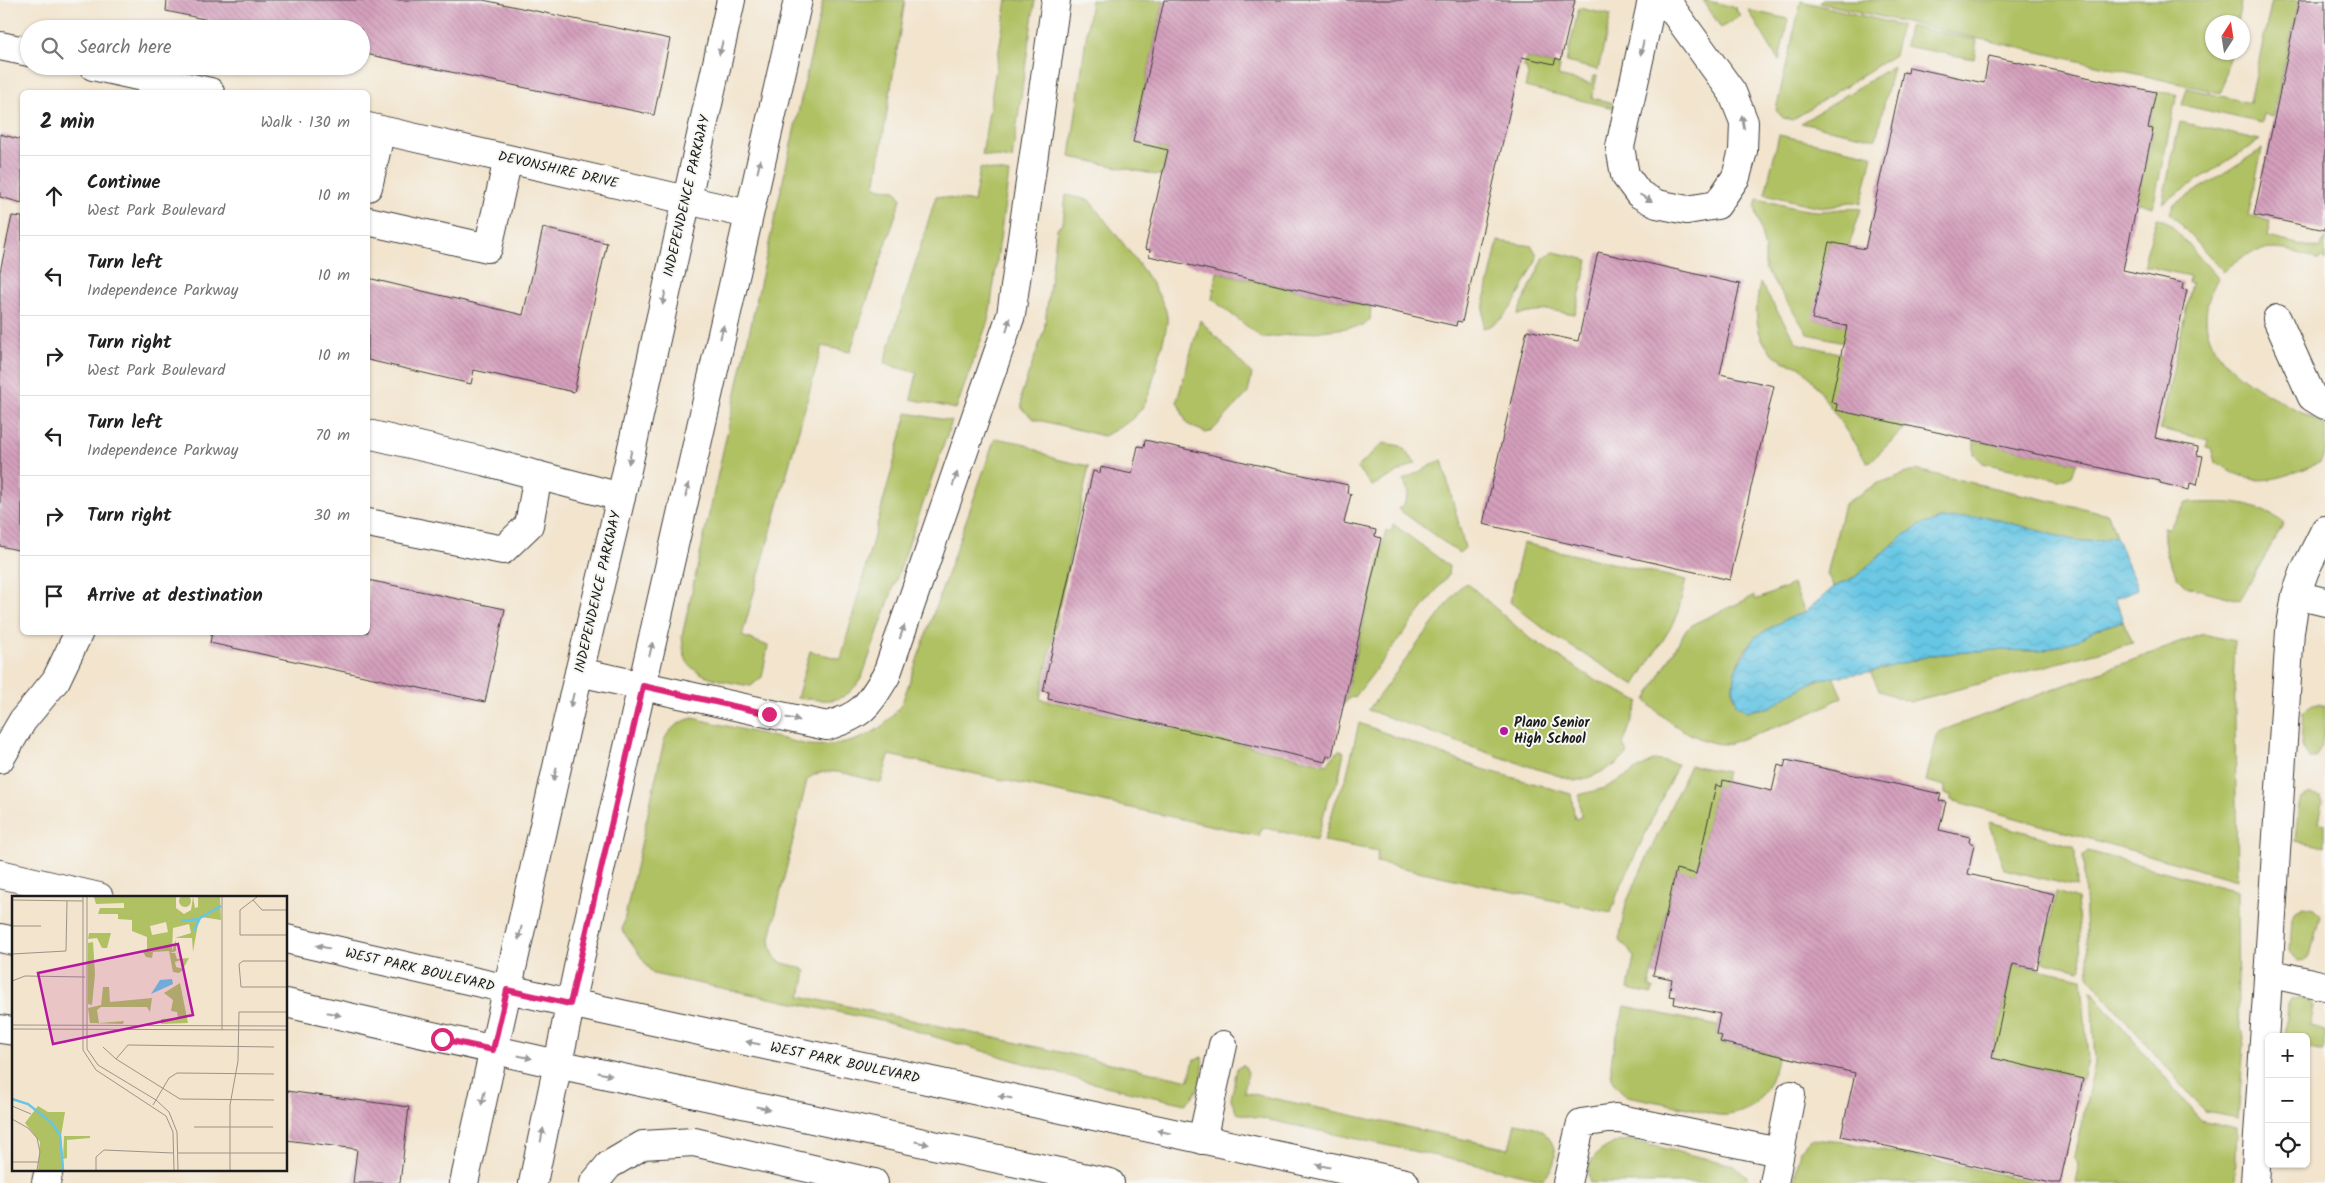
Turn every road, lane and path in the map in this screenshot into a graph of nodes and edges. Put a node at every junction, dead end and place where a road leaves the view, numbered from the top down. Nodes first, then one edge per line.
1 (731, 0) edge
2 (798, 0) edge
3 (1056, 0) edge
4 (1652, 0) edge
5 (1668, 0) edge
6 (0, 46) edge
7 (20, 50) edge
8 (132, 75) edge
9 (197, 90) edge
10 (374, 129) edge
11 (508, 159) junction
12 (370, 168) edge
13 (686, 199) junction
14 (748, 214) junction
15 (370, 221) edge
16 (2277, 319) dead end
17 (2325, 405) edge
18 (370, 434) edge
19 (538, 475) junction
20 (621, 497) junction
21 (370, 523) edge
22 (2325, 530) edge
23 (2296, 595) junction
24 (2325, 602) edge
25 (78, 635) edge
26 (579, 672) junction
27 (643, 686) junction
28 (0, 759) edge
29 (0, 874) edge
30 (94, 896) edge
31 (288, 939) edge
32 (2268, 973) junction
33 (2325, 986) edge
34 (507, 990) junction
35 (288, 1003) edge
36 (570, 1004) junction
37 (1223, 1045) dead end
38 (493, 1050) junction
39 (557, 1064) junction
40 (1791, 1095) dead end
41 (1202, 1140) junction
42 (1779, 1152) junction
43 (49, 1170) edge
44 (46, 1183) edge
45 (464, 1183) edge
46 (533, 1183) edge
47 (594, 1183) edge
48 (874, 1183) edge
49 (1110, 1183) edge
50 (1405, 1183) edge
51 (1567, 1183) edge
52 (1774, 1183) edge
53 (2255, 1183) edge

1 -> 13 main road, INDEPENDENCE PARKWAY
14 -> 2 main road
27 -> 3 main road
4 -> 5 main road
6 - 7 main road
8 - 9 main road
10 - 11 main road, DEVONSHIRE DRIVE
10 - 12 main road
11 - 13 main road, DEVONSHIRE DRIVE
11 - 15 main road
13 - 14 main road, DEVONSHIRE DRIVE
13 -> 20 main road, INDEPENDENCE PARKWAY
27 -> 14 main road
16 - 17 main road
18 - 19 main road
19 - 20 main road
19 - 21 main road
20 - 26 main road, INDEPENDENCE PARKWAY
22 - 23 main road
23 - 24 main road
23 - 32 main road
25 - 28 main road
26 - 27 main road
26 -> 34 main road, INDEPENDENCE PARKWAY
27 - 36 main road
29 - 30 main road
34 -> 31 main road, WEST PARK BOULEVARD
32 - 33 main road
32 - 53 main road
34 - 36 main road, WEST PARK BOULEVARD
34 - 38 main road, INDEPENDENCE PARKWAY
35 -> 38 main road
36 - 39 main road
41 -> 36 main road, WEST PARK BOULEVARD
37 - 41 main road
38 -> 39 main road
38 -> 45 main road, INDEPENDENCE PARKWAY
46 -> 39 main road
39 -> 49 main road
40 - 42 main road
50 -> 41 main road, WEST PARK BOULEVARD
42 - 51 main road
42 - 52 main road
43 - 44 main road
47 - 48 main road

